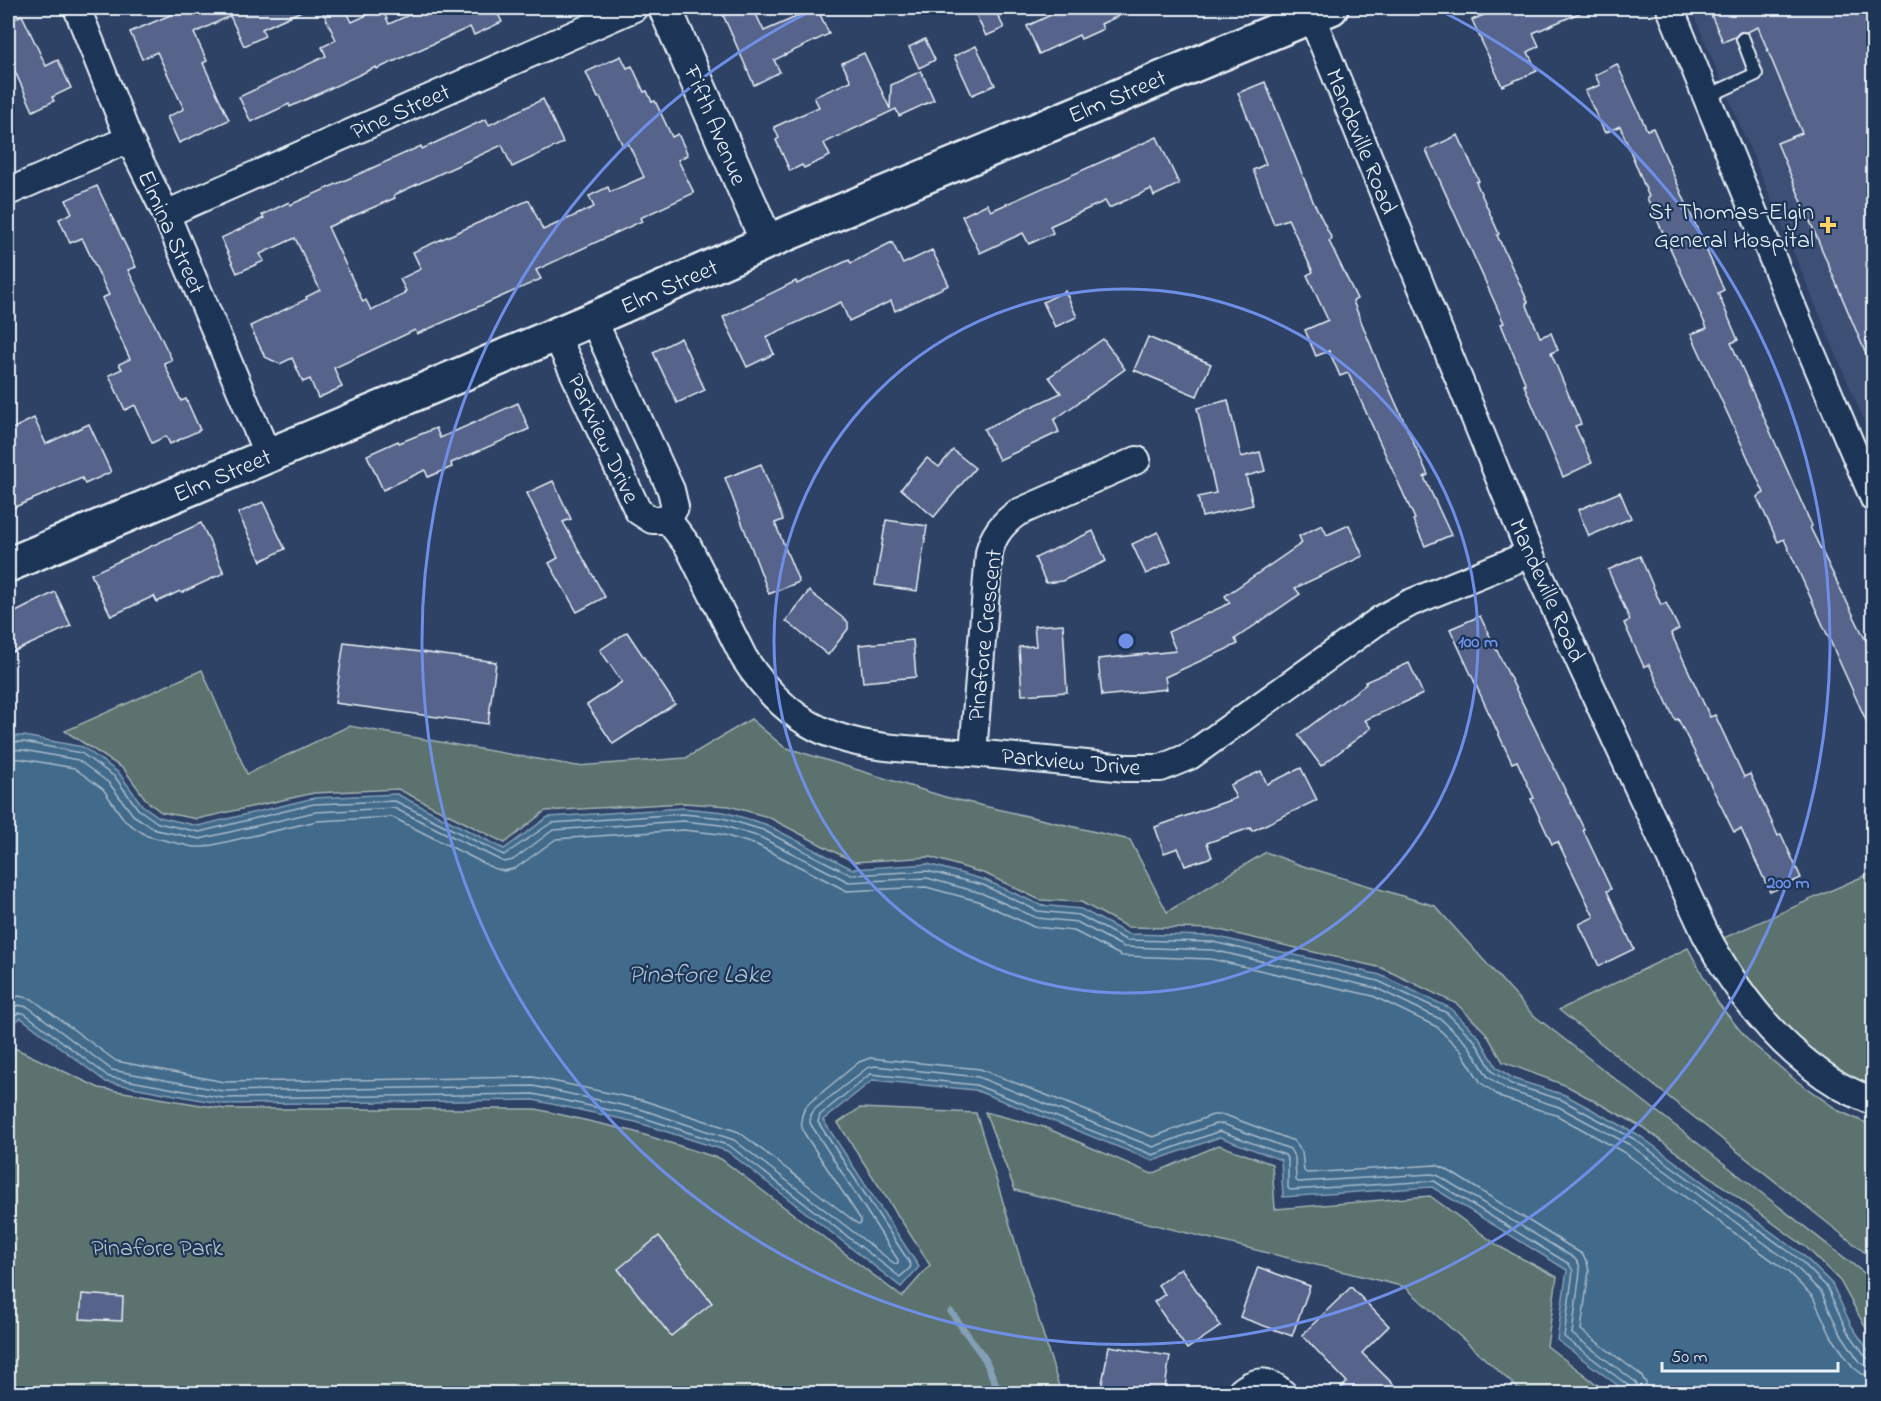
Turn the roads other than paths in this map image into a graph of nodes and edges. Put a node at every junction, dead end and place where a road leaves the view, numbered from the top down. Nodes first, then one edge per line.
1 (77, 8) edge
2 (634, 8) edge
3 (665, 8) edge
4 (1670, 8) edge
5 (1321, 11) edge
6 (1743, 39) dead end
7 (1706, 96) junction
8 (129, 139) junction
9 (8, 192) edge
10 (166, 214) junction
11 (767, 242) junction
12 (593, 319) junction
13 (556, 335) junction
14 (268, 456) junction
15 (1137, 460) dead end
16 (1874, 499) edge
17 (668, 520) junction
18 (1530, 554) junction
19 (8, 565) edge
20 (973, 753) junction
21 (1874, 1102) edge
22 (1238, 1394) edge
23 (1284, 1394) edge

1 - 8 street, Elmina Street
2 - 10 street, Pine Street
3 - 11 street, Fifth Avenue
4 - 7 street
5 - 11 main road, Elm Street
5 - 18 street, Mandeville Road
6 - 7 lane
7 - 16 street
8 - 9 street
8 - 10 street, Elmina Street
10 - 14 street, Elmina Street
11 - 12 main road, Elm Street
12 - 13 main road, Elm Street
12 - 17 street, Parkview Drive
13 - 14 main road, Elm Street
13 - 17 street, Parkview Drive
14 - 19 main road, Elm Street
15 - 20 street, Pinafore Crescent
17 - 20 street, Parkview Drive
18 - 20 street, Parkview Drive
18 - 21 street, Mandeville Road
22 - 23 street

